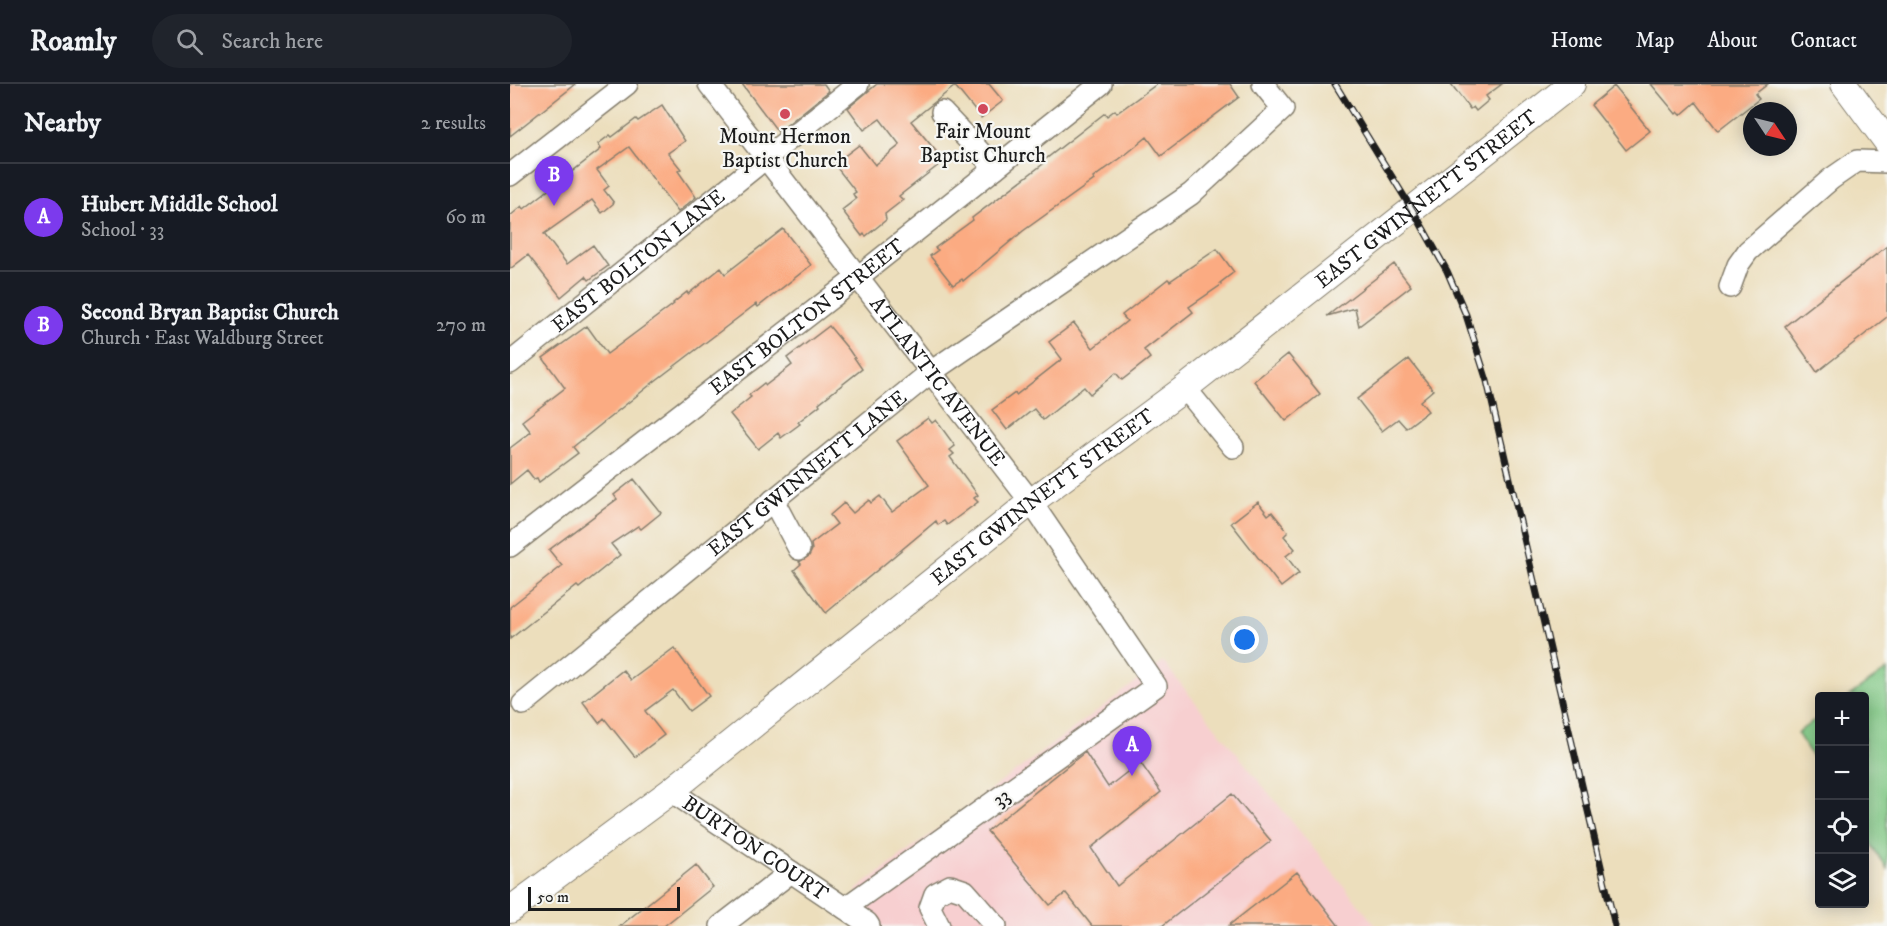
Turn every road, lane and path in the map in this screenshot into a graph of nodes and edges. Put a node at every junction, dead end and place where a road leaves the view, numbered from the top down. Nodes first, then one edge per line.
1 (627, 84) edge
2 (709, 84) edge
3 (858, 84) edge
4 (1101, 84) edge
5 (1263, 84) edge
6 (1572, 84) edge
7 (1844, 84) edge
8 (942, 112) dead end
9 (1887, 142) edge
10 (766, 158) junction
11 (1887, 162) edge
12 (995, 168) junction
13 (510, 175) edge
14 (858, 277) junction
15 (1730, 287) dead end
16 (510, 363) edge
17 (931, 372) junction
18 (1185, 388) junction
19 (1233, 447) dead end
20 (773, 500) junction
21 (1031, 502) junction
22 (510, 546) edge
23 (799, 549) dead end
24 (1156, 686) joint
25 (523, 704) dead end
26 (671, 791) junction
27 (791, 872) junction
28 (845, 908) junction
29 (510, 910) edge
30 (721, 926) edge
31 (869, 926) edge
32 (939, 926) edge
33 (996, 926) edge

1 - 13 street
2 - 10 street, ATLANTIC AVENUE
3 - 10 street, EAST BOLTON LANE
4 - 12 street, EAST BOLTON STREET
5 - 17 street, EAST GWINNETT LANE
6 - 18 main road, EAST GWINNETT STREET
7 - 9 main road
8 - 12 street
10 - 14 street, ATLANTIC AVENUE
10 - 16 street, EAST BOLTON LANE
11 - 15 street
12 - 14 street, EAST BOLTON STREET
14 - 17 street, ATLANTIC AVENUE
14 - 22 street, EAST BOLTON STREET
17 - 20 street, EAST GWINNETT LANE
17 - 21 street, ATLANTIC AVENUE
18 - 19 street
18 - 21 main road, EAST GWINNETT STREET
20 - 23 street
20 - 25 street, EAST GWINNETT LANE
21 - 24 street, ATLANTIC AVENUE
21 - 26 main road, EAST GWINNETT STREET
24 - 28 street, 33
26 - 27 street, BURTON COURT
26 - 29 main road, EAST GWINNETT STREET
27 - 28 street, BURTON COURT
27 - 30 street
28 - 31 street, BURTON COURT
32 - 33 street

